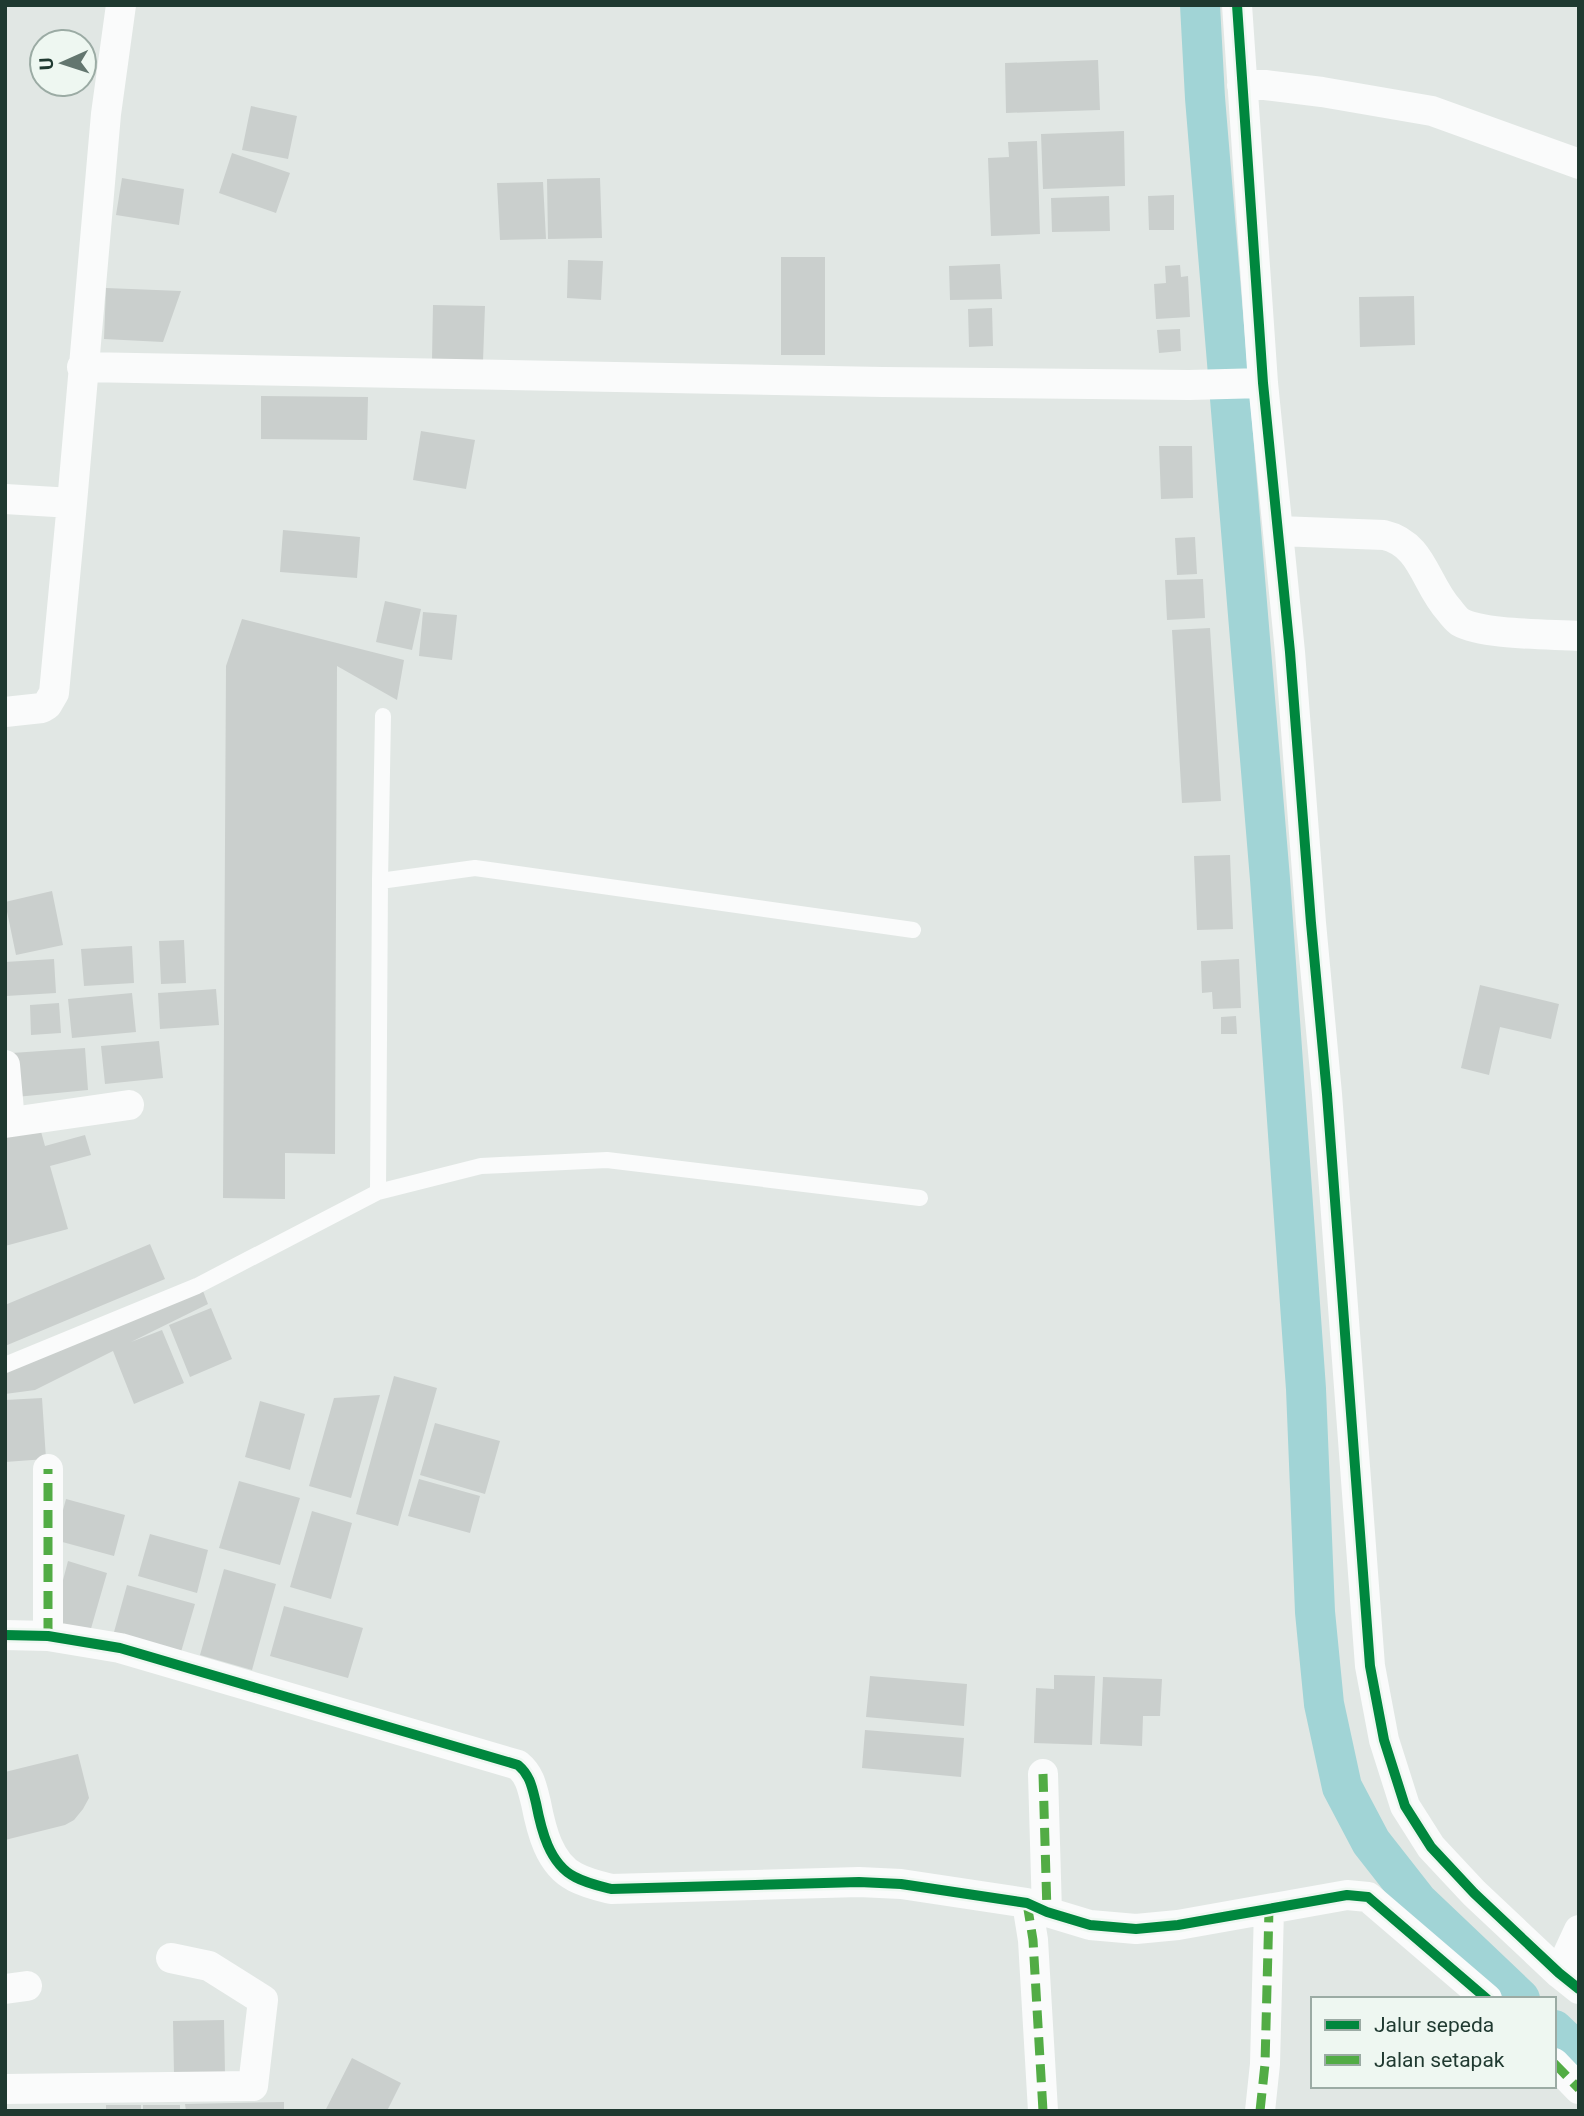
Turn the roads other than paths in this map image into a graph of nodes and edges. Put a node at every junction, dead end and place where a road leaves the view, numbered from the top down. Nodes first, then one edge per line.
1 (121, 5) edge
2 (1237, 5) edge
3 (1242, 85) junction
4 (1579, 164) edge
5 (82, 367) junction
6 (1254, 384) junction
7 (5, 499) edge
8 (72, 502) junction
9 (1278, 531) junction
10 (1579, 636) edge
11 (5, 712) edge
12 (383, 716) dead end
13 (380, 881) junction
14 (913, 930) dead end
15 (5, 1065) edge
16 (129, 1105) dead end
17 (8, 1123) edge
18 (378, 1192) junction
19 (920, 1198) dead end
20 (5, 1366) edge
21 (48, 1469) dead end
22 (5, 1635) edge
23 (48, 1636) junction
24 (1043, 1774) dead end
25 (1037, 1907) junction
26 (1269, 1909) junction
27 (1579, 1930) edge
28 (171, 1958) dead end
29 (1569, 1981) edge
30 (1485, 1997) edge
31 (1556, 2065) edge
32 (5, 2089) edge
33 (1579, 2089) edge
34 (1043, 2111) edge
35 (1260, 2111) edge

1 - 5 street
2 - 3 street
3 - 4 street
3 - 6 street
5 - 6 street
5 - 8 street
6 - 9 street
7 - 8 street
8 - 11 street
9 - 10 street
9 - 29 street
12 - 13 lane
13 - 14 lane
13 - 18 lane
15 - 17 street
16 - 17 street
18 - 19 lane
18 - 20 lane
21 - 23 street
22 - 23 street
23 - 25 street
24 - 25 street
25 - 26 street
25 - 34 street
26 - 30 street
26 - 35 street
27 - 29 street
28 - 32 street
31 - 33 street

